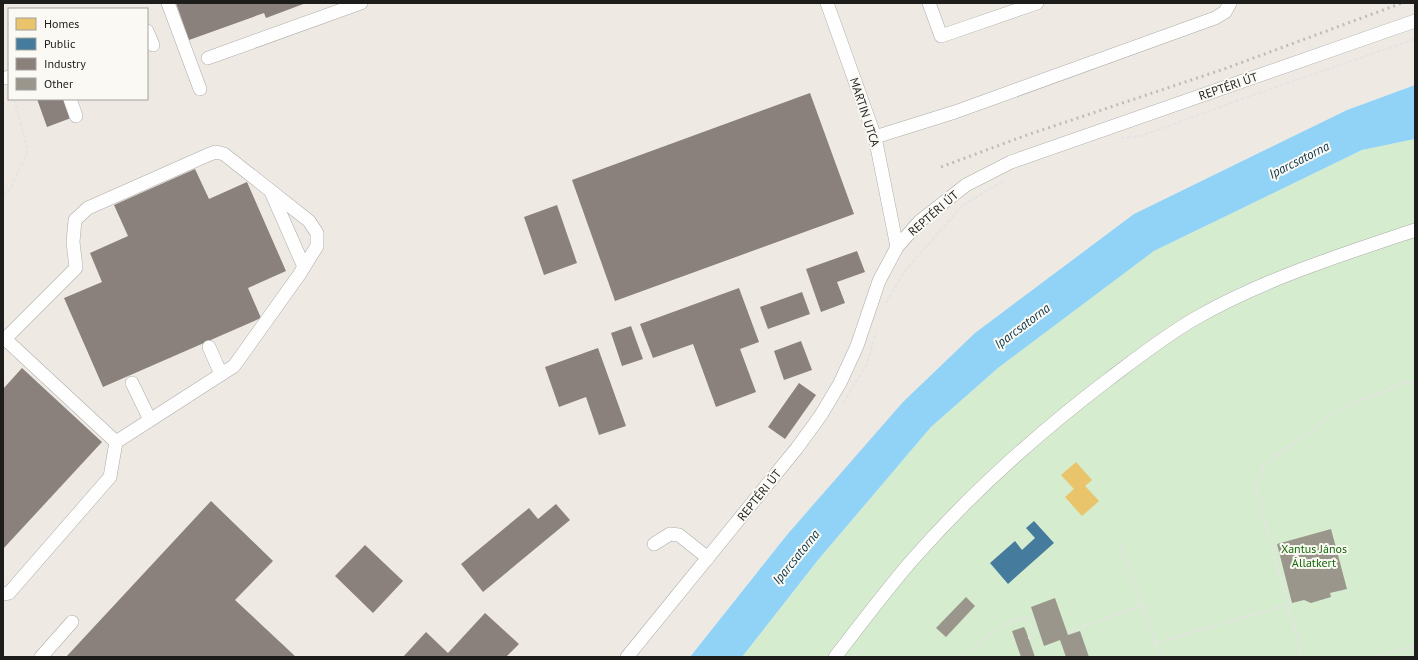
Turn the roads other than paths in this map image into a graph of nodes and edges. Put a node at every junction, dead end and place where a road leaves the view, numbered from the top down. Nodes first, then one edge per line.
1 (168, 3) edge
2 (361, 3) edge
3 (827, 3) edge
4 (929, 3) edge
5 (1037, 3) edge
6 (1230, 3) edge
7 (1415, 21) edge
8 (148, 33) edge
9 (153, 45) dead end
10 (208, 58) dead end
11 (200, 88) dead end
12 (70, 100) edge
13 (76, 116) dead end
14 (876, 137) junction
15 (271, 191) junction
16 (1415, 230) edge
17 (897, 247) junction
18 (304, 267) junction
19 (4, 338) edge
20 (209, 348) dead end
21 (221, 374) junction
22 (132, 383) dead end
23 (150, 420) junction
24 (116, 442) junction
25 (654, 544) dead end
26 (708, 558) junction
27 (3, 594) edge
28 (72, 622) dead end
29 (41, 657) edge
30 (626, 657) edge
31 (836, 657) edge

1 - 11 street
2 - 10 street
3 - 14 street, MARTIN UTCA
4 - 5 street
6 - 14 street
7 - 17 street, REPTÉRI ÚT
8 - 9 street
12 - 13 street
14 - 17 street, MARTIN UTCA
15 - 18 street
15 - 18 street
15 - 19 street
16 - 31 street
17 - 26 street, REPTÉRI ÚT
18 - 21 street
19 - 24 street
20 - 21 street
21 - 23 street
22 - 23 street
23 - 24 street
24 - 27 street
25 - 26 street
26 - 30 street, REPTÉRI ÚT
28 - 29 street

